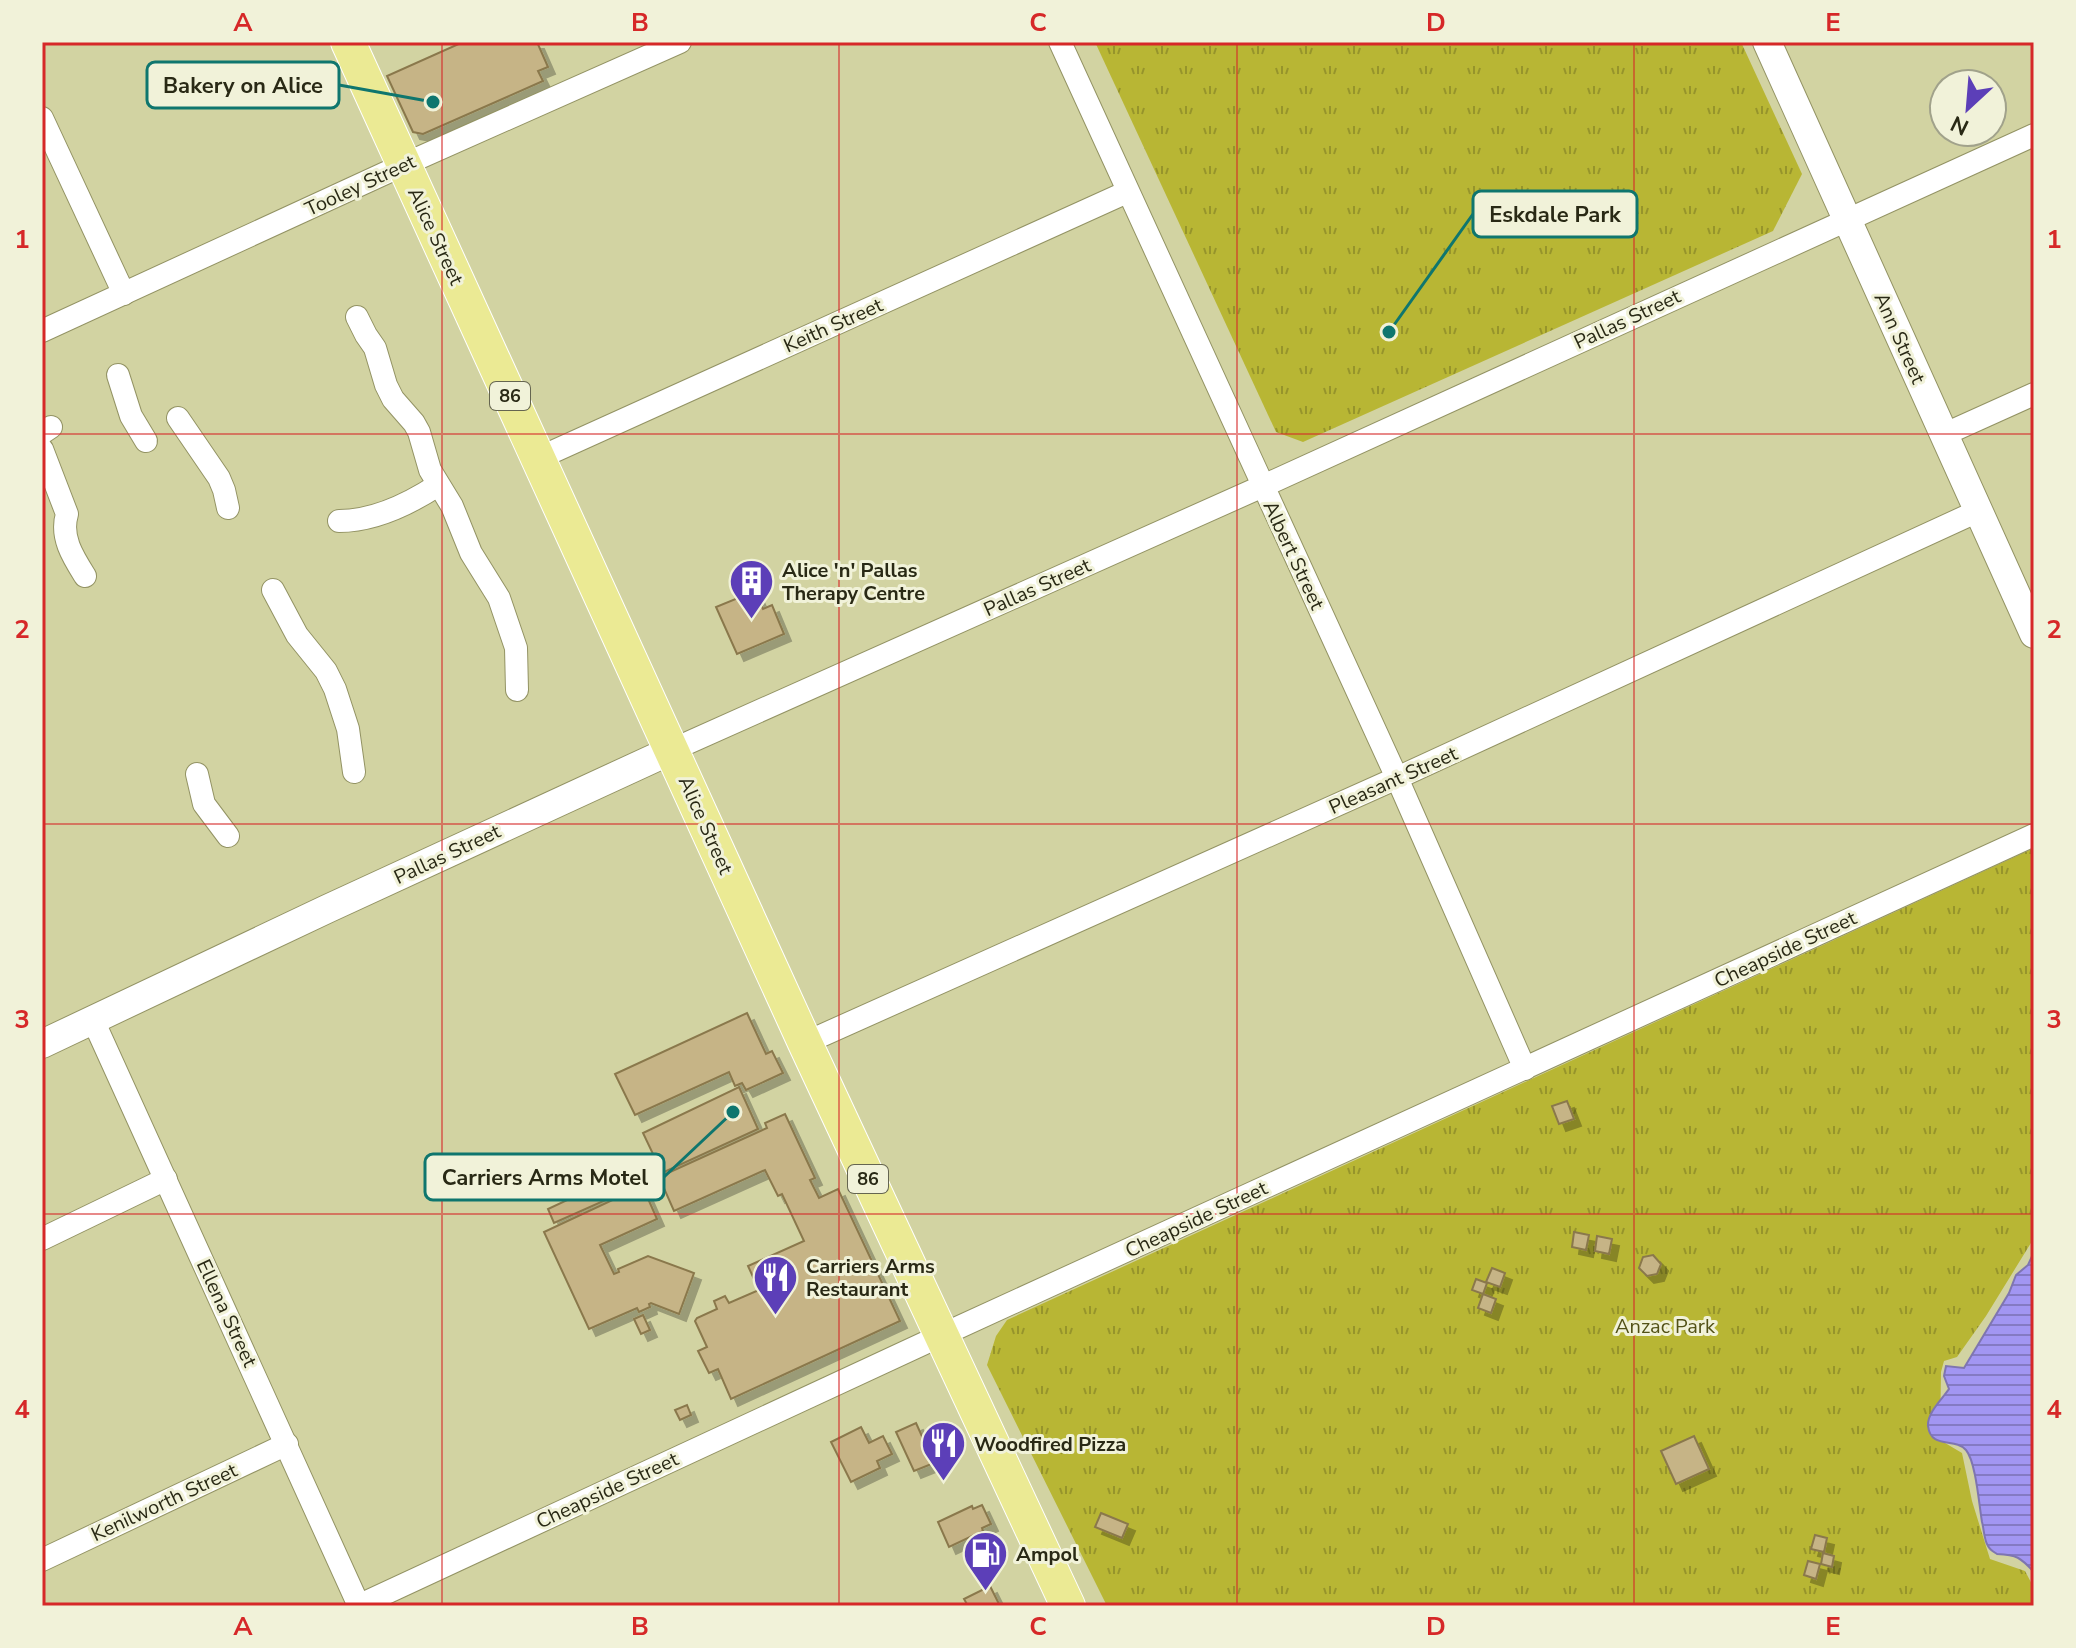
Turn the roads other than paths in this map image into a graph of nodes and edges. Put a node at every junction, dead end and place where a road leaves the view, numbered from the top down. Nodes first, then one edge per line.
1 (348, 42) edge
2 (680, 42) edge
3 (1060, 42) edge
4 (1767, 42) edge
5 (42, 118) edge
6 (2034, 135) edge
7 (403, 165) junction
8 (1127, 192) junction
9 (1846, 219) junction
10 (124, 294) junction
11 (357, 317) dead end
12 (42, 331) edge
13 (118, 375) dead end
14 (2034, 394) edge
15 (178, 418) dead end
16 (1943, 435) junction
17 (146, 441) dead end
18 (42, 449) edge
19 (539, 458) junction
20 (438, 485) junction
21 (1263, 486) junction
22 (228, 508) dead end
23 (1978, 511) junction
24 (339, 521) dead end
25 (85, 576) dead end
26 (273, 590) dead end
27 (2034, 634) edge
28 (517, 690) dead end
29 (672, 750) junction
30 (354, 772) dead end
31 (197, 774) dead end
32 (1397, 778) junction
33 (2034, 835) edge
34 (228, 836) dead end
35 (93, 1020) junction
36 (805, 1043) junction
37 (42, 1044) edge
38 (1525, 1069) junction
39 (166, 1179) junction
40 (42, 1239) edge
41 (940, 1336) junction
42 (287, 1444) junction
43 (42, 1560) edge
44 (359, 1606) edge
45 (1068, 1606) edge

1 - 7 main road, Alice Street / 86
2 - 7 street, Tooley Street
3 - 8 street, Albert Street
4 - 9 street, Ann Street
5 - 10 street
6 - 9 street, Pallas Street
7 - 10 street, Tooley Street
7 - 19 main road, Alice Street / 86
8 - 19 street, Keith Street
8 - 21 street, Albert Street
9 - 16 street, Ann Street
9 - 21 street, Pallas Street
10 - 12 street, Tooley Street
11 - 20 street
13 - 17 street
14 - 16 street
15 - 22 street
16 - 23 street, Ann Street
18 - 25 street
19 - 29 main road, Alice Street / 86
20 - 24 street
20 - 28 street
21 - 29 street, Pallas Street
21 - 32 street, Albert Street
23 - 27 street, Ann Street
23 - 32 street, Pleasant Street
26 - 30 street
29 - 35 street, Pallas Street
29 - 36 main road, Alice Street / 86
31 - 34 street
32 - 36 street, Pleasant Street
32 - 38 street, Albert Street
33 - 38 street, Cheapside Street
35 - 37 street, Pallas Street
35 - 39 street, Ellena Street
36 - 41 main road, Alice Street / 86
38 - 41 street, Cheapside Street
39 - 40 street
39 - 42 street, Ellena Street
41 - 44 street, Cheapside Street
41 - 45 main road, Alice Street / 86
42 - 43 street, Kenilworth Street
42 - 44 street, Ellena Street

